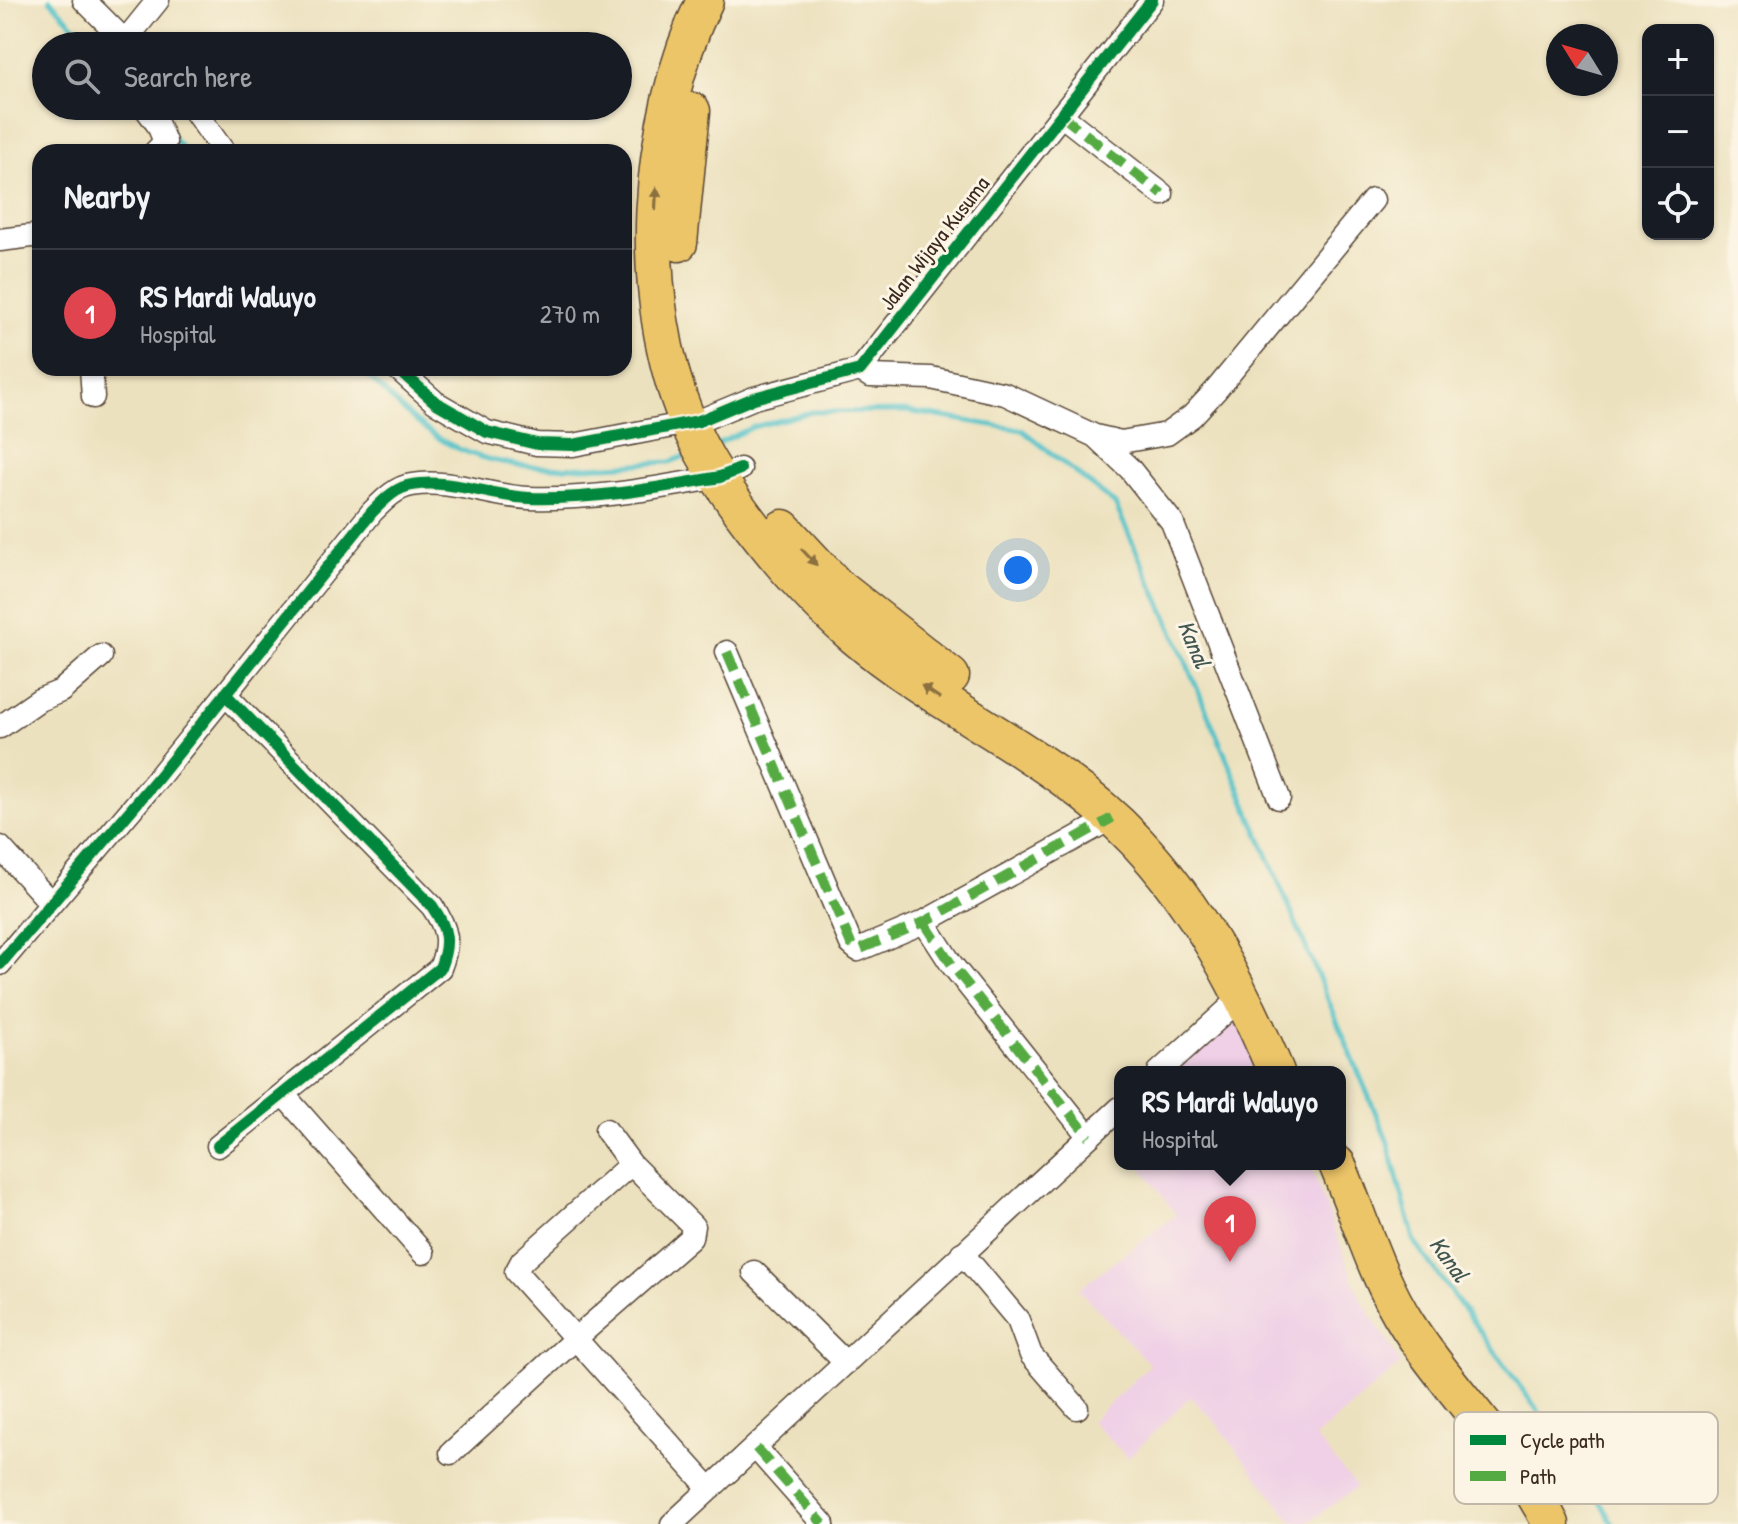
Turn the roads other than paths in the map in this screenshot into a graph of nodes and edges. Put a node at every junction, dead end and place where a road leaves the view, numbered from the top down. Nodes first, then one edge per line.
1 (84, 0) edge
2 (158, 0) edge
3 (705, 0) edge
4 (730, 0) edge
5 (1152, 0) edge
6 (116, 32) edge
7 (136, 32) edge
8 (1061, 115) junction
9 (154, 120) edge
10 (201, 120) edge
11 (163, 144) edge
12 (218, 144) edge
13 (1162, 194) dead end
14 (1373, 200) dead end
15 (32, 236) edge
16 (0, 240) edge
17 (860, 370) junction
18 (92, 376) edge
19 (406, 376) edge
20 (93, 397) dead end
21 (1095, 436) junction
22 (713, 446) junction
23 (727, 652) dead end
24 (101, 656) dead end
25 (225, 694) junction
26 (0, 727) edge
27 (1279, 798) dead end
28 (1112, 818) junction
29 (0, 847) edge
30 (1164, 856) junction
31 (50, 902) junction
32 (924, 922) junction
33 (0, 964) edge
34 (1244, 995) junction
35 (1166, 1066) edge
36 (1274, 1066) edge
37 (1294, 1066) edge
38 (283, 1094) junction
39 (1114, 1114) edge
40 (606, 1130) dead end
41 (1089, 1137) junction
42 (218, 1146) dead end
43 (631, 1164) junction
44 (1317, 1170) edge
45 (1339, 1170) edge
46 (423, 1253) dead end
47 (962, 1253) junction
48 (754, 1272) dead end
49 (575, 1339) junction
50 (846, 1363) junction
51 (1077, 1408) dead end
52 (1474, 1412) edge
53 (1454, 1419) edge
54 (756, 1448) junction
55 (451, 1453) dead end
56 (710, 1489) junction
57 (1514, 1504) edge
58 (1539, 1504) edge
59 (672, 1524) edge
60 (823, 1524) edge
61 (1526, 1524) edge
62 (1551, 1524) edge

1 - 6 street
2 - 7 street
22 -> 3 highway
4 - 22 highway
5 - 8 street, Jalan Wijaya Kusuma
8 - 13 street
8 - 17 street, Jalan Wijaya Kusuma
9 - 11 street
10 - 12 street
14 - 21 street
15 - 16 street
17 - 21 street
17 - 22 street
18 - 20 street
19 - 22 street
21 - 27 street
22 - 25 street
28 -> 22 highway
22 -> 30 highway
23 - 32 street
24 - 26 street
25 - 31 street
25 - 38 street
28 - 30 highway
28 - 32 street
29 - 31 street
30 - 34 highway
30 - 37 highway
31 - 33 street
32 - 41 street
34 - 35 street
34 - 36 highway
38 - 42 street
38 - 46 street
39 - 41 street
40 - 43 street
41 - 47 street
43 - 49 street
43 - 49 street
44 - 53 highway
45 - 52 highway
47 - 50 street
47 - 51 street
48 - 50 street
49 - 55 street
49 - 56 street
50 - 54 street
54 - 56 street
54 - 60 street
56 - 59 street
57 - 61 highway
58 - 62 highway

